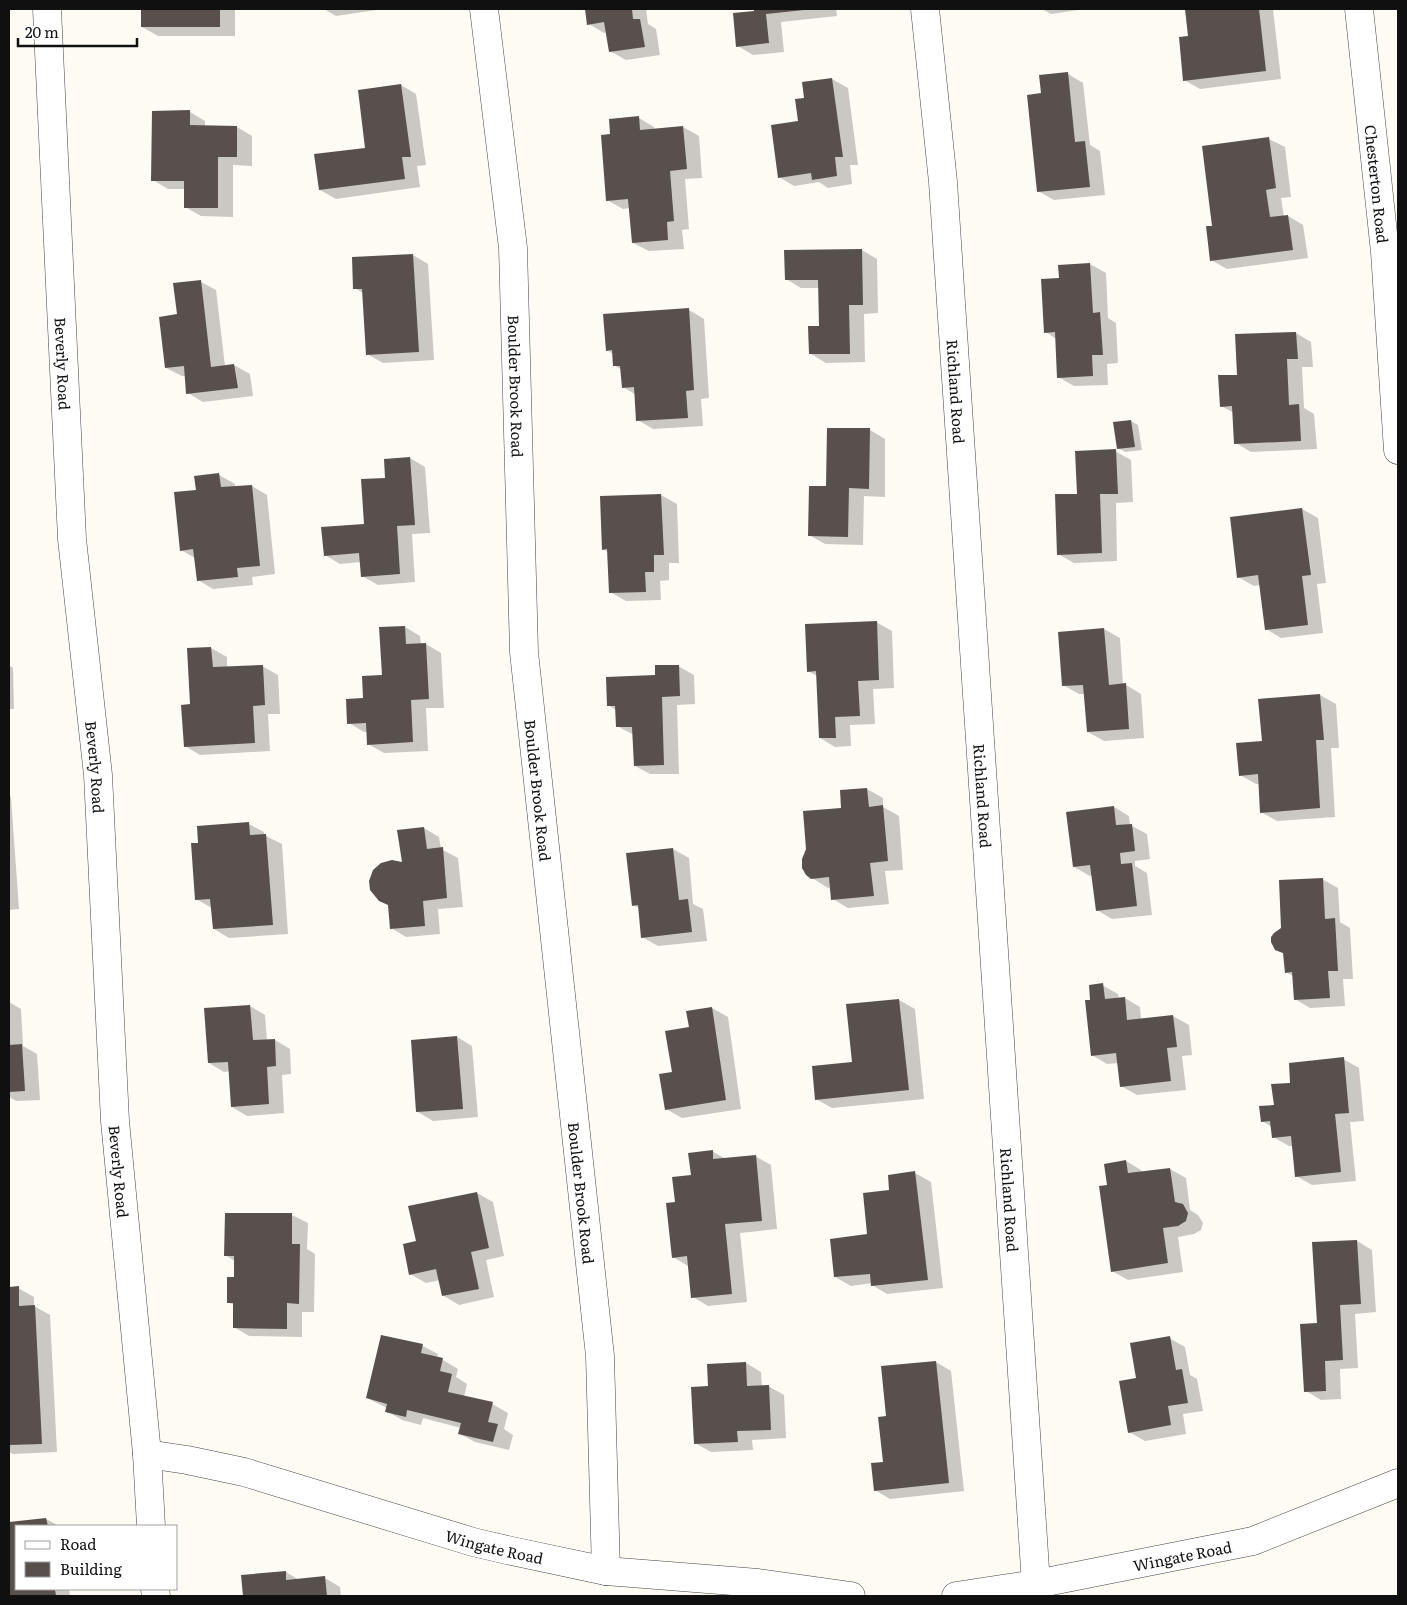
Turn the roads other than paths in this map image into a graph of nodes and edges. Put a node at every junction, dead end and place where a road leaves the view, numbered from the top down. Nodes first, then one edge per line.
1 (47, 9) edge
2 (484, 9) edge
3 (925, 9) edge
4 (1359, 9) edge
5 (1398, 450) edge
6 (147, 1454) junction
7 (1398, 1482) edge
8 (151, 1525) edge
9 (606, 1572) junction
10 (1036, 1584) junction
11 (852, 1596) edge
12 (956, 1596) edge

1 - 6 street, Beverly Road
2 - 9 street, Boulder Brook Road
3 - 10 street, Richland Road
4 - 5 street, Chesterton Road
6 - 8 street, Beverly Road
6 - 9 street, Wingate Road
7 - 10 street, Wingate Road
9 - 11 street, Wingate Road
10 - 12 street, Wingate Road

